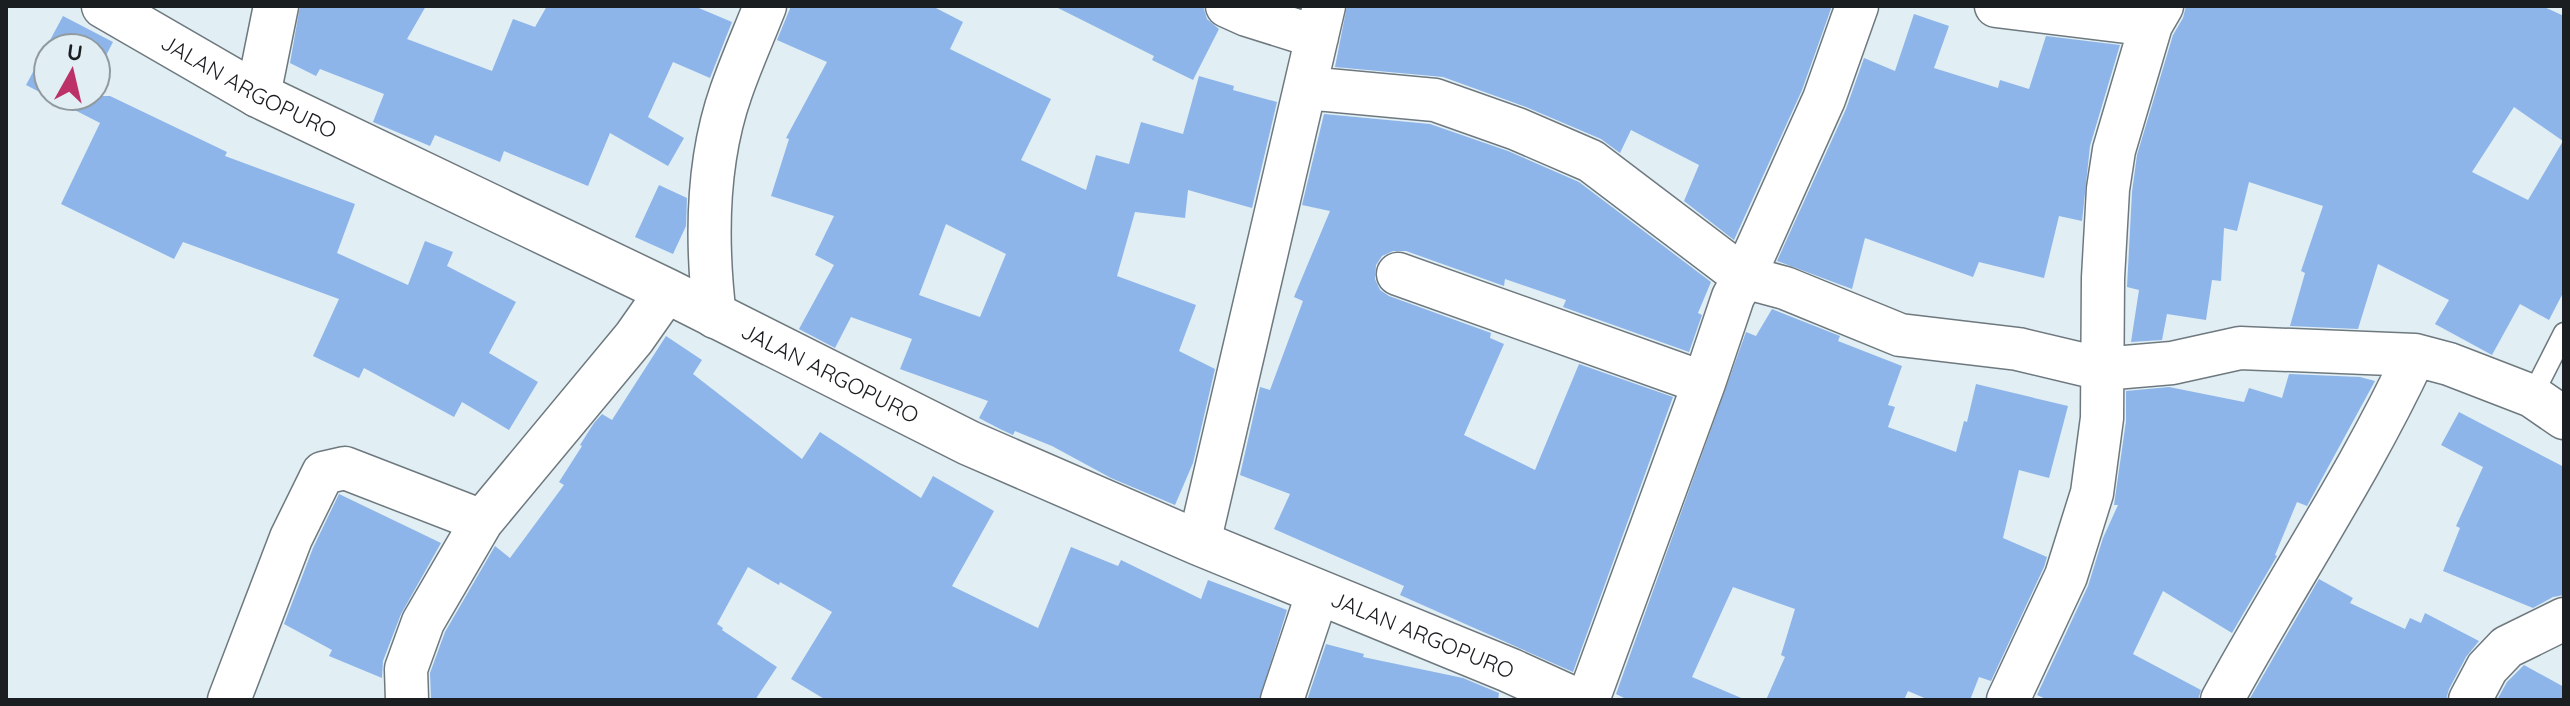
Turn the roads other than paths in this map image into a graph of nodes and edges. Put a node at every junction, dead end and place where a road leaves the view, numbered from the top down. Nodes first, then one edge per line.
1 (104, 6) edge
2 (276, 6) edge
3 (765, 6) edge
4 (1227, 6) edge
5 (1857, 6) edge
6 (1996, 6) edge
7 (2157, 16) edge
8 (1321, 22) edge
9 (1306, 88) junction
10 (258, 95) junction
11 (1398, 274) dead end
12 (1744, 277) junction
13 (667, 291) junction
14 (715, 317) junction
15 (2564, 333) edge
16 (2415, 355) junction
17 (2102, 369) junction
18 (1704, 383) junction
19 (2548, 407) edge
20 (482, 521) junction
21 (1199, 543) junction
22 (1318, 592) junction
23 (2564, 619) edge
24 (405, 699) edge
25 (229, 700) edge
26 (1282, 700) edge
27 (1575, 700) edge
28 (1588, 700) edge
29 (2008, 700) edge
30 (2222, 700) edge
31 (2470, 700) edge

1 - 10 street, JALAN ARGOPURO
2 - 10 street
3 - 14 street
4 - 8 street
5 - 12 street
6 - 7 street
7 - 17 street
8 - 9 street
9 - 12 street
9 - 21 street
10 - 13 street, JALAN ARGOPURO
11 - 18 street
12 - 17 street
12 - 18 street
13 - 14 street, JALAN ARGOPURO
13 - 20 street
14 - 21 street, JALAN ARGOPURO
15 - 19 lane
16 - 17 street
16 - 19 street
16 - 30 street
17 - 29 street
18 - 28 street
20 - 24 street
20 - 25 street
21 - 22 street, JALAN ARGOPURO
22 - 26 street
22 - 27 street, JALAN ARGOPURO
23 - 31 street

